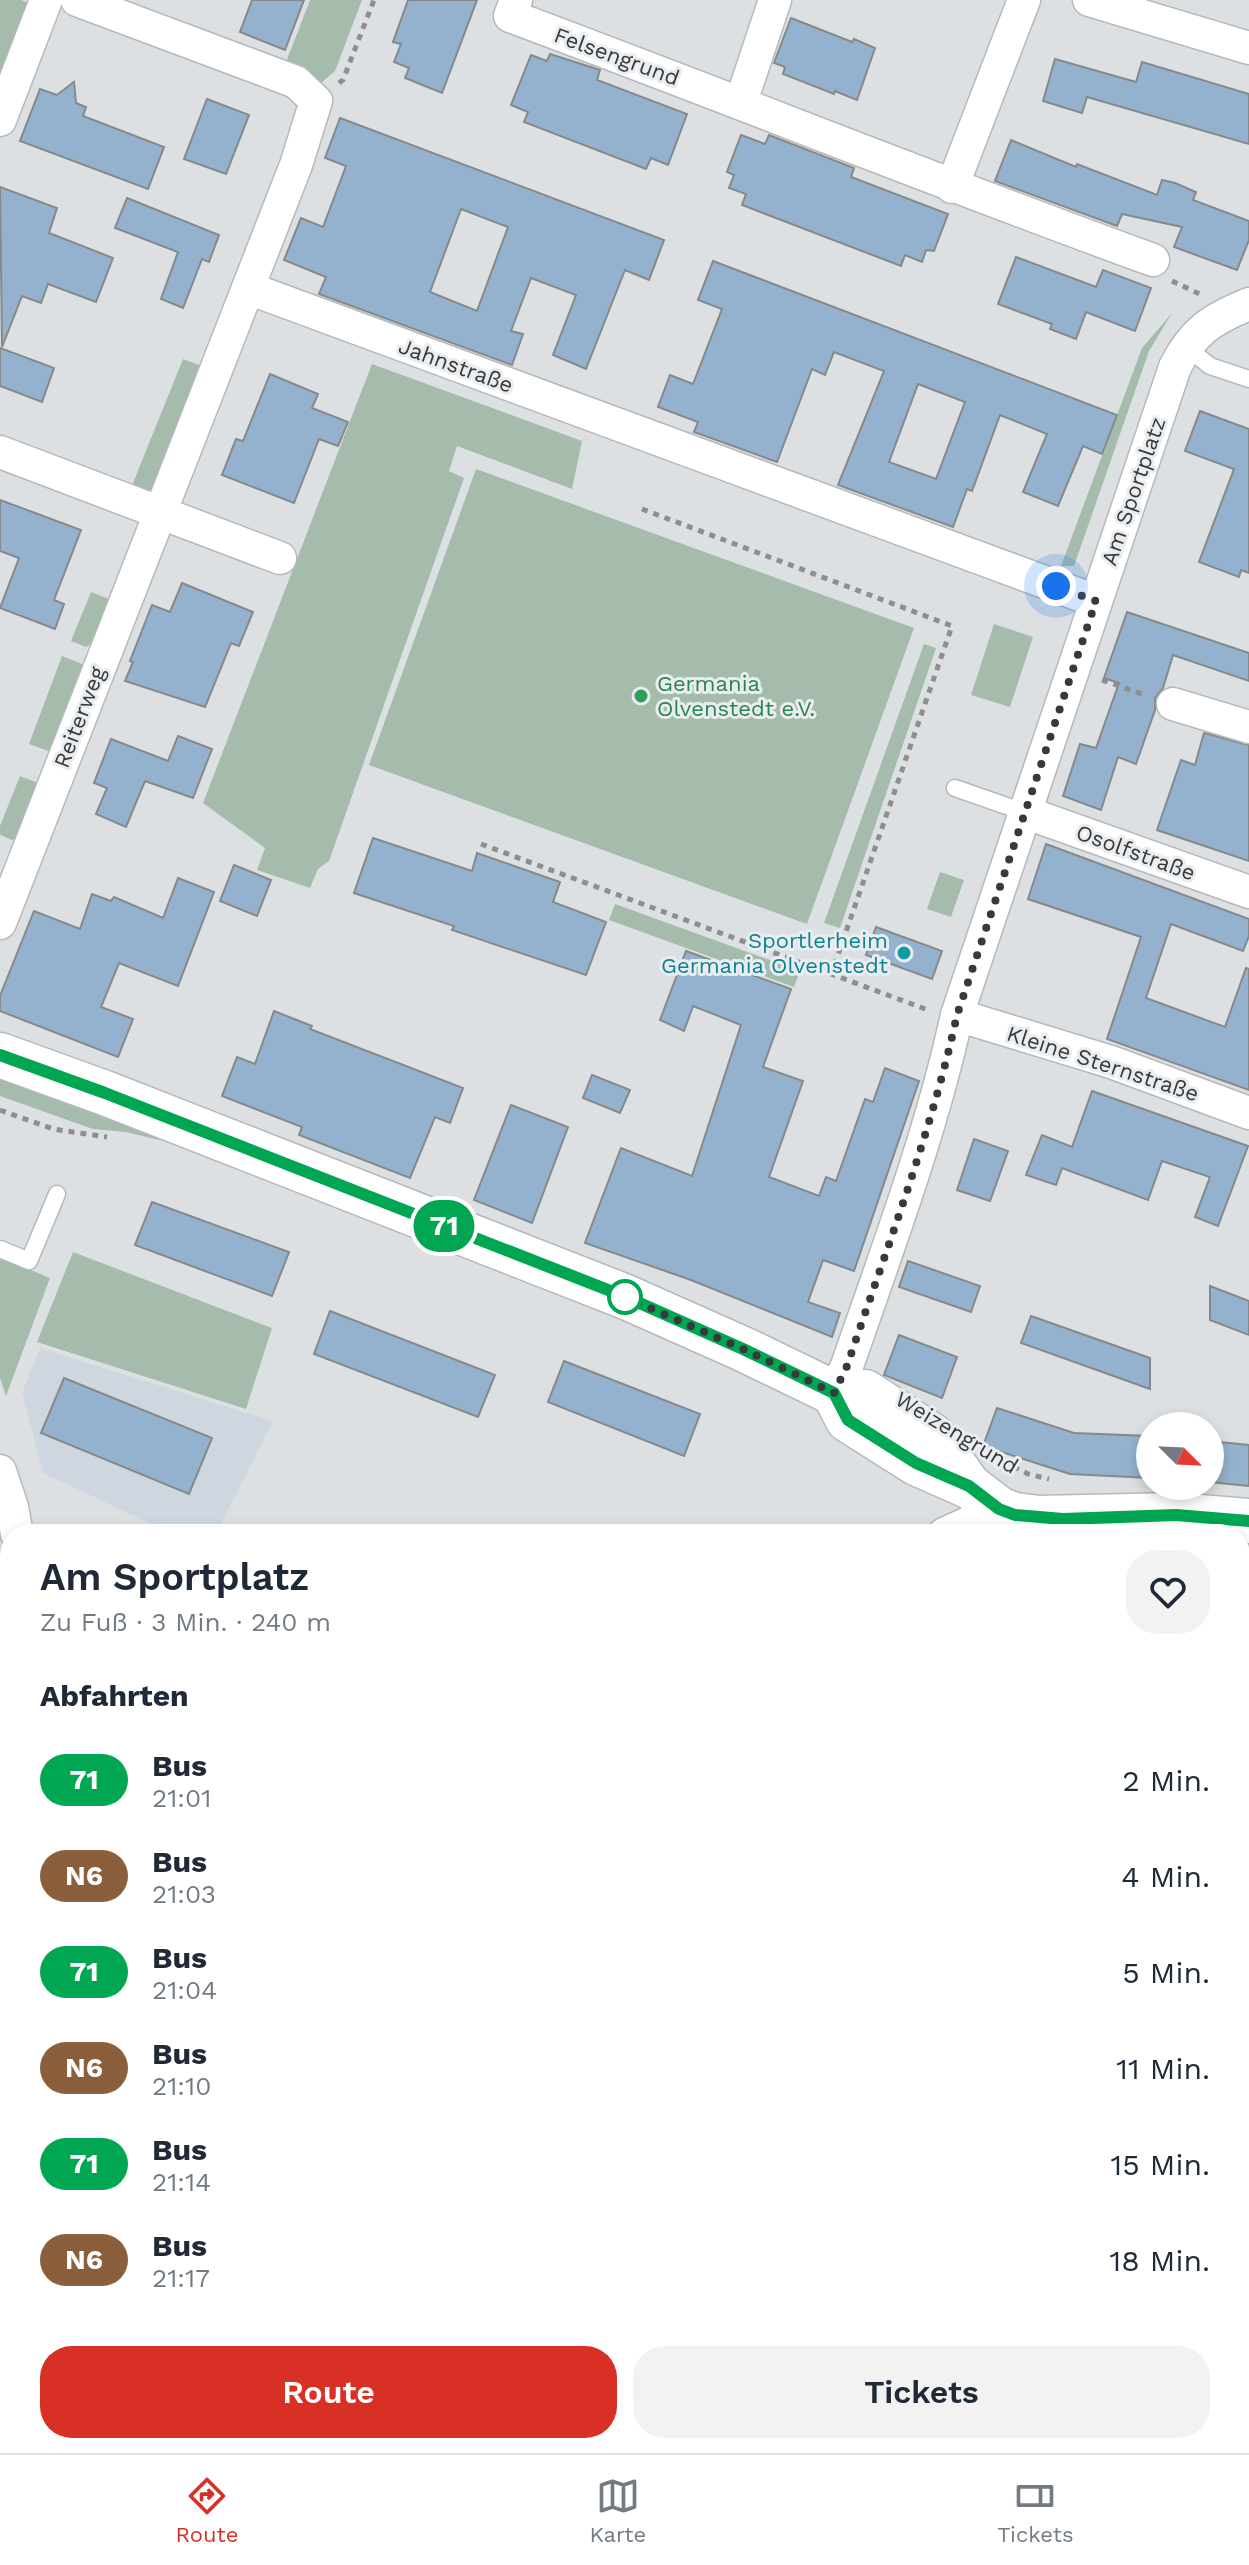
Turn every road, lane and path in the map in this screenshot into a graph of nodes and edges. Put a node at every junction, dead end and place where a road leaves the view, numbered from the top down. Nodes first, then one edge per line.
1 (46, 0) edge
2 (77, 0) edge
3 (374, 0) edge
4 (516, 0) edge
5 (775, 0) edge
6 (1024, 0) edge
7 (1089, 0) edge
8 (1249, 48) edge
9 (316, 101) junction
10 (741, 102) junction
11 (0, 120) edge
12 (952, 187) junction
13 (1153, 260) dead end
14 (248, 288) junction
15 (1249, 304) edge
16 (1185, 346) junction
17 (1249, 379) edge
18 (0, 452) edge
19 (642, 509) dead end
20 (159, 511) junction
21 (280, 558) dead end
22 (1096, 601) junction
23 (1103, 681) dead end
24 (1173, 704) joint
25 (1249, 727) edge
26 (955, 788) dead end
27 (1024, 812) junction
28 (481, 844) dead end
29 (1249, 892) edge
30 (0, 923) edge
31 (831, 975) junction
32 (957, 1015) junction
33 (0, 1055) edge
34 (0, 1110) edge
35 (1249, 1113) edge
36 (53, 1129) dead end
37 (57, 1194) dead end
38 (0, 1249) edge
39 (834, 1393) junction
40 (0, 1471) edge
41 (1054, 1480) dead end
42 (986, 1484) junction
43 (1249, 1521) edge
44 (15, 1524) edge
45 (952, 1524) edge

1 - 11 street
2 - 9 street
3 - 9 path
4 - 10 street, Felsengrund
5 - 10 street
6 - 12 street
7 - 8 street
9 - 14 street
10 - 12 street, Felsengrund
12 - 13 street, Felsengrund
14 - 20 street, Reiterweg
14 - 22 street, Jahnstraße
15 - 16 street, Am Sportplatz
16 - 17 lane
16 - 22 street, Am Sportplatz
18 - 20 street
19 - 31 path
20 - 21 street
20 - 30 street, Reiterweg
22 - 27 street, Am Sportplatz
23 - 24 path
24 - 25 street
26 - 27 lane
27 - 29 street, Osolfstraße
27 - 32 street, Am Sportplatz
28 - 31 path
31 - 32 path
32 - 35 street, Kleine Sternstraße
32 - 39 street, Am Sportplatz
33 - 39 main road, Weizengrund
34 - 36 path
37 - 38 lane
39 - 42 main road, Weizengrund
40 - 44 street
41 - 42 path, Weizengrund
42 - 43 main road, Weizengrund
42 - 45 street

